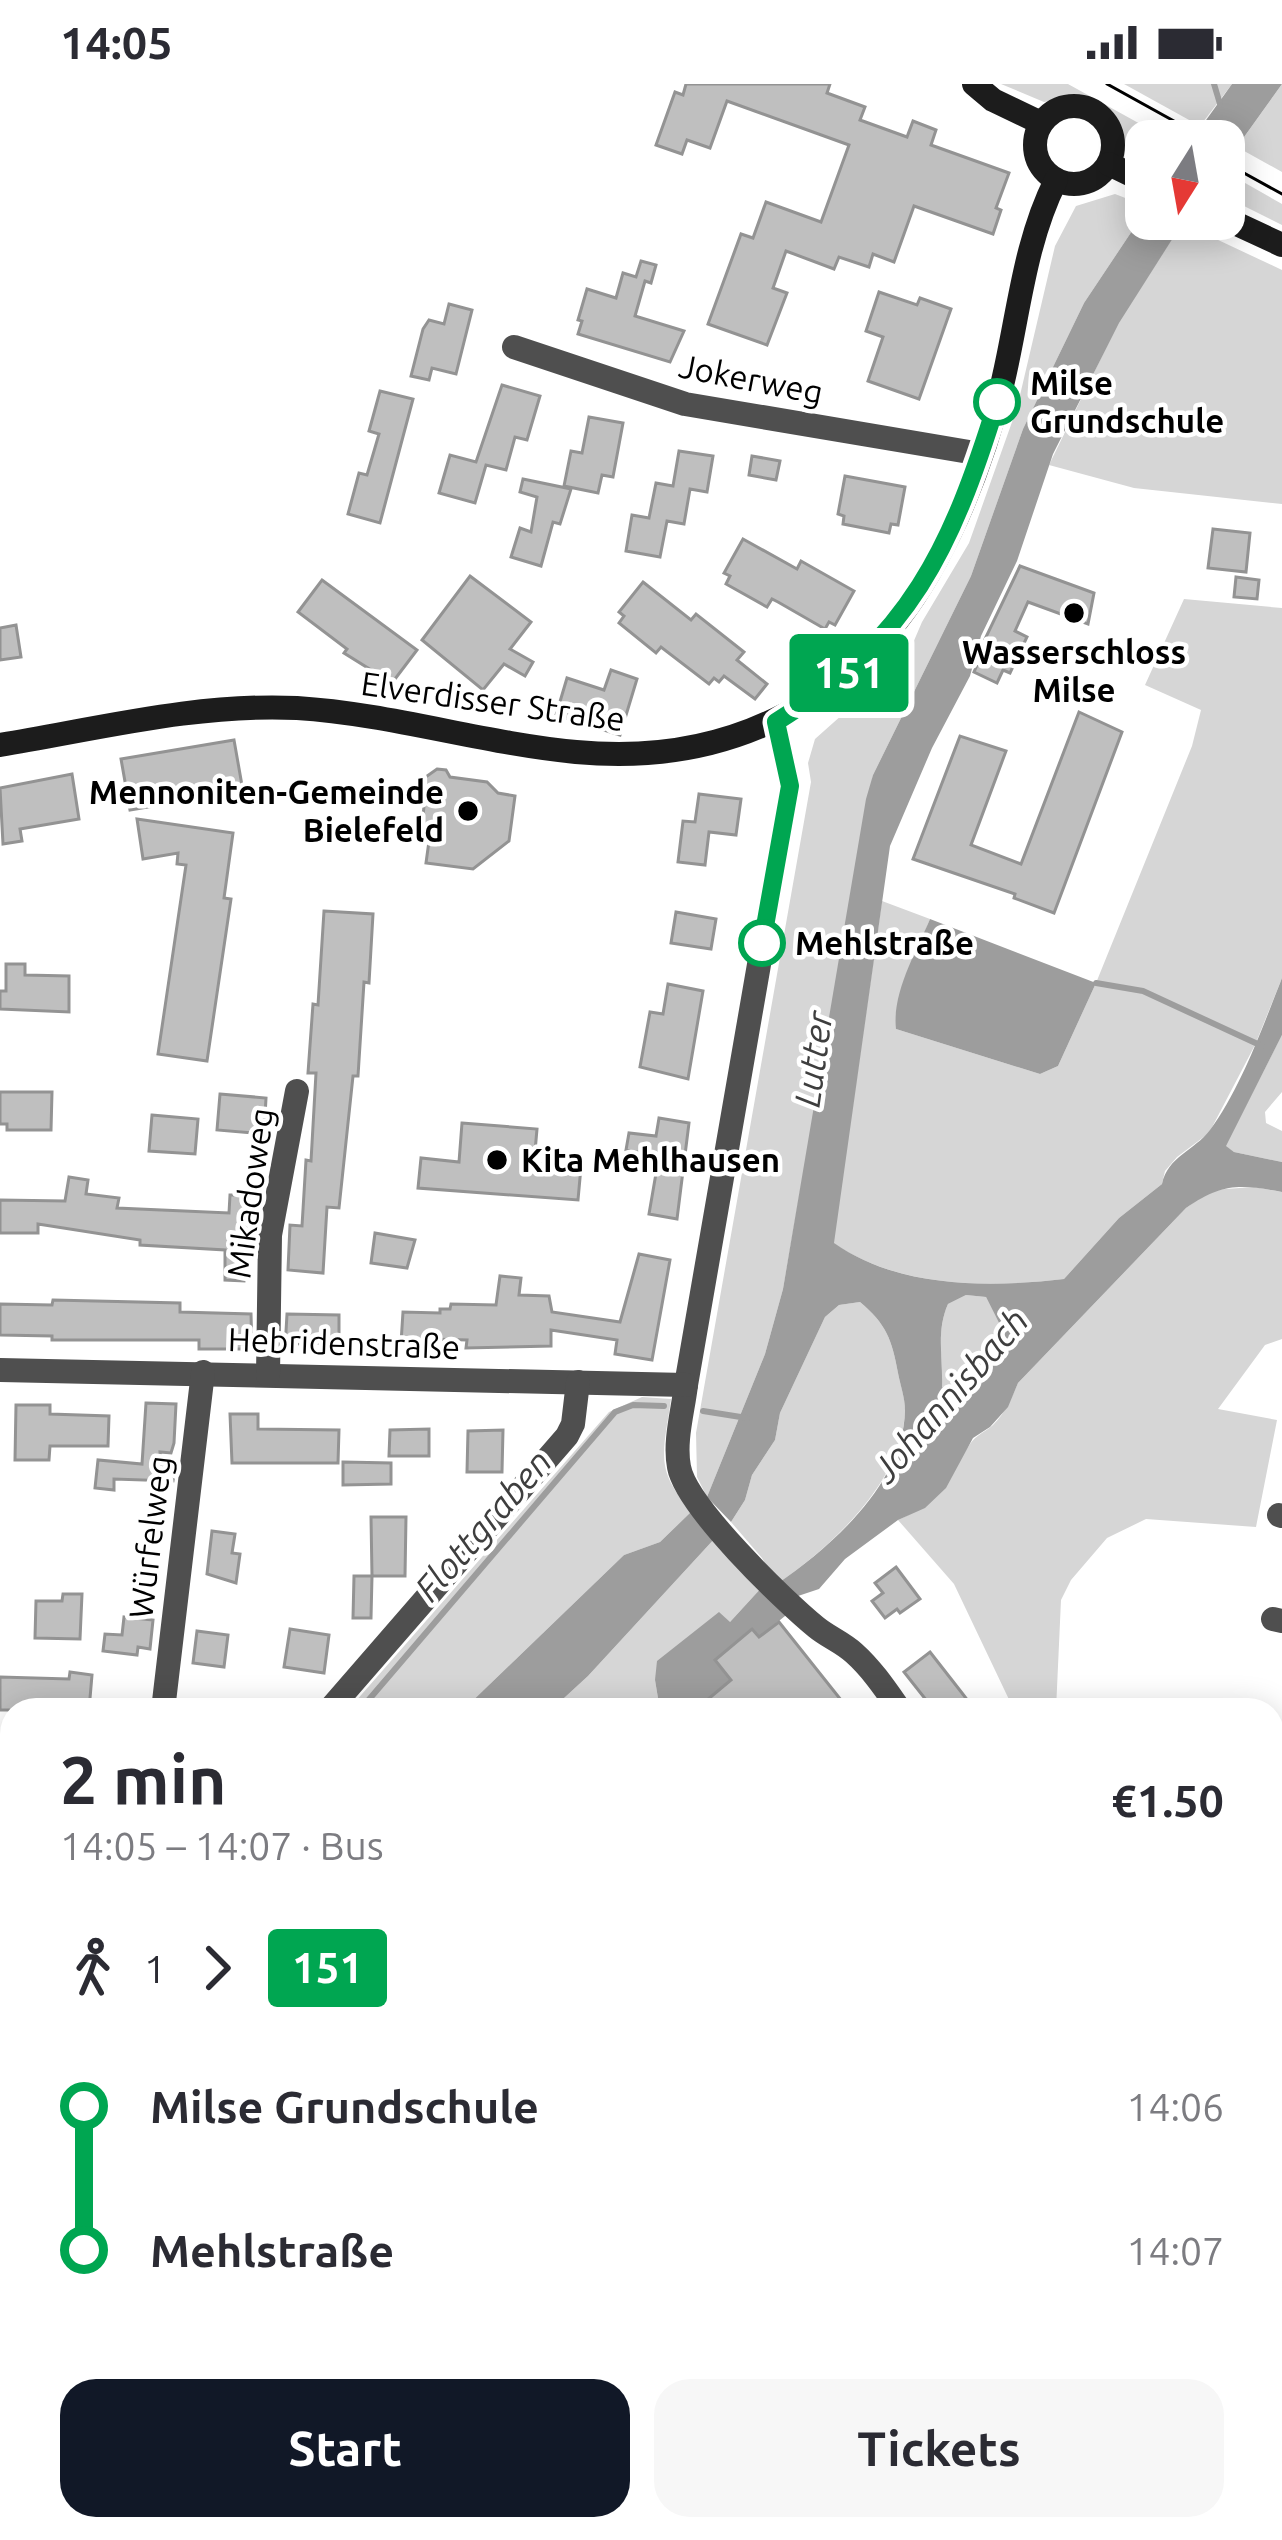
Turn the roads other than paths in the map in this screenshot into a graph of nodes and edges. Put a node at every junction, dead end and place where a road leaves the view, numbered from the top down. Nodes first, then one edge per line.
1 (974, 84) edge
2 (1041, 123) junction
3 (1109, 164) junction
4 (1125, 172) edge
5 (1056, 180) junction
6 (1245, 228) edge
7 (1282, 245) edge
8 (514, 347) dead end
9 (981, 454) junction
10 (776, 722) junction
11 (0, 745) edge
12 (297, 1090) dead end
13 (0, 1370) edge
14 (203, 1372) junction
15 (268, 1375) junction
16 (578, 1382) junction
17 (686, 1385) junction
18 (164, 1698) edge
19 (339, 1698) edge
20 (891, 1698) edge

1 - 2 street
2 - 3 street
2 - 5 street
3 - 4 street
3 - 5 street
5 - 9 street, Elverdisser Straße
6 - 7 street
8 - 9 street, Jokerweg
9 - 10 street, Elverdisser Straße
10 - 11 street, Elverdisser Straße
10 - 17 street
12 - 15 street, Mikadoweg
13 - 14 street, Hebridenstraße
14 - 15 street, Hebridenstraße
14 - 18 street, Würfelweg
15 - 16 street, Hebridenstraße
16 - 17 street, Hebridenstraße
16 - 19 street
17 - 20 street

